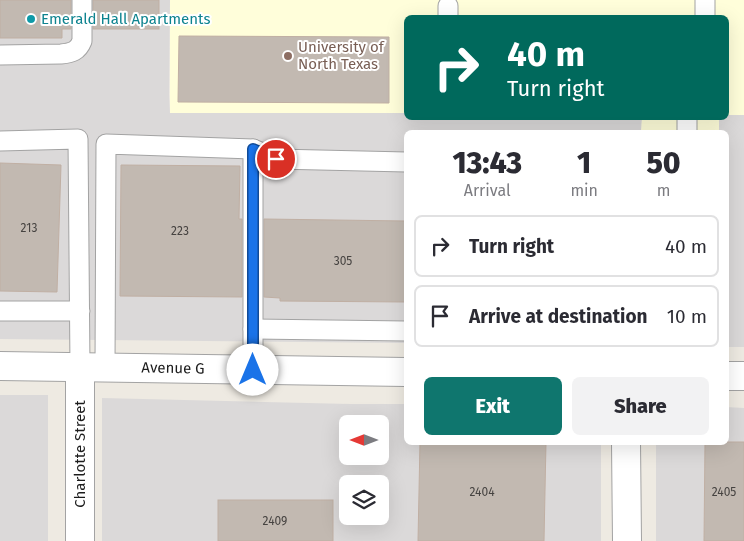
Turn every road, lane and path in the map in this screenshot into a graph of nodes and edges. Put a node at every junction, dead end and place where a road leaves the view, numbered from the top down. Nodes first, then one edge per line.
1 (82, 0) edge
2 (705, 0) edge
3 (705, 15) edge
4 (0, 55) edge
5 (0, 140) edge
6 (253, 149) junction
7 (404, 162) edge
8 (0, 311) edge
9 (80, 311) junction
10 (253, 329) junction
11 (404, 331) edge
12 (0, 366) edge
13 (93, 367) junction
14 (253, 370) junction
15 (404, 372) edge
16 (729, 376) edge
17 (744, 376) edge
18 (626, 445) edge
19 (80, 541) edge
20 (627, 541) edge

1 - 4 lane
2 - 3 lane
5 - 9 lane
6 - 7 lane
6 - 10 lane
6 - 13 lane
8 - 9 lane
9 - 13 lane
10 - 11 lane
10 - 14 lane
12 - 13 street, Avenue G
13 - 14 street, Avenue G
13 - 19 street, Charlotte Street
14 - 15 street, Avenue G
16 - 17 street
18 - 20 street

